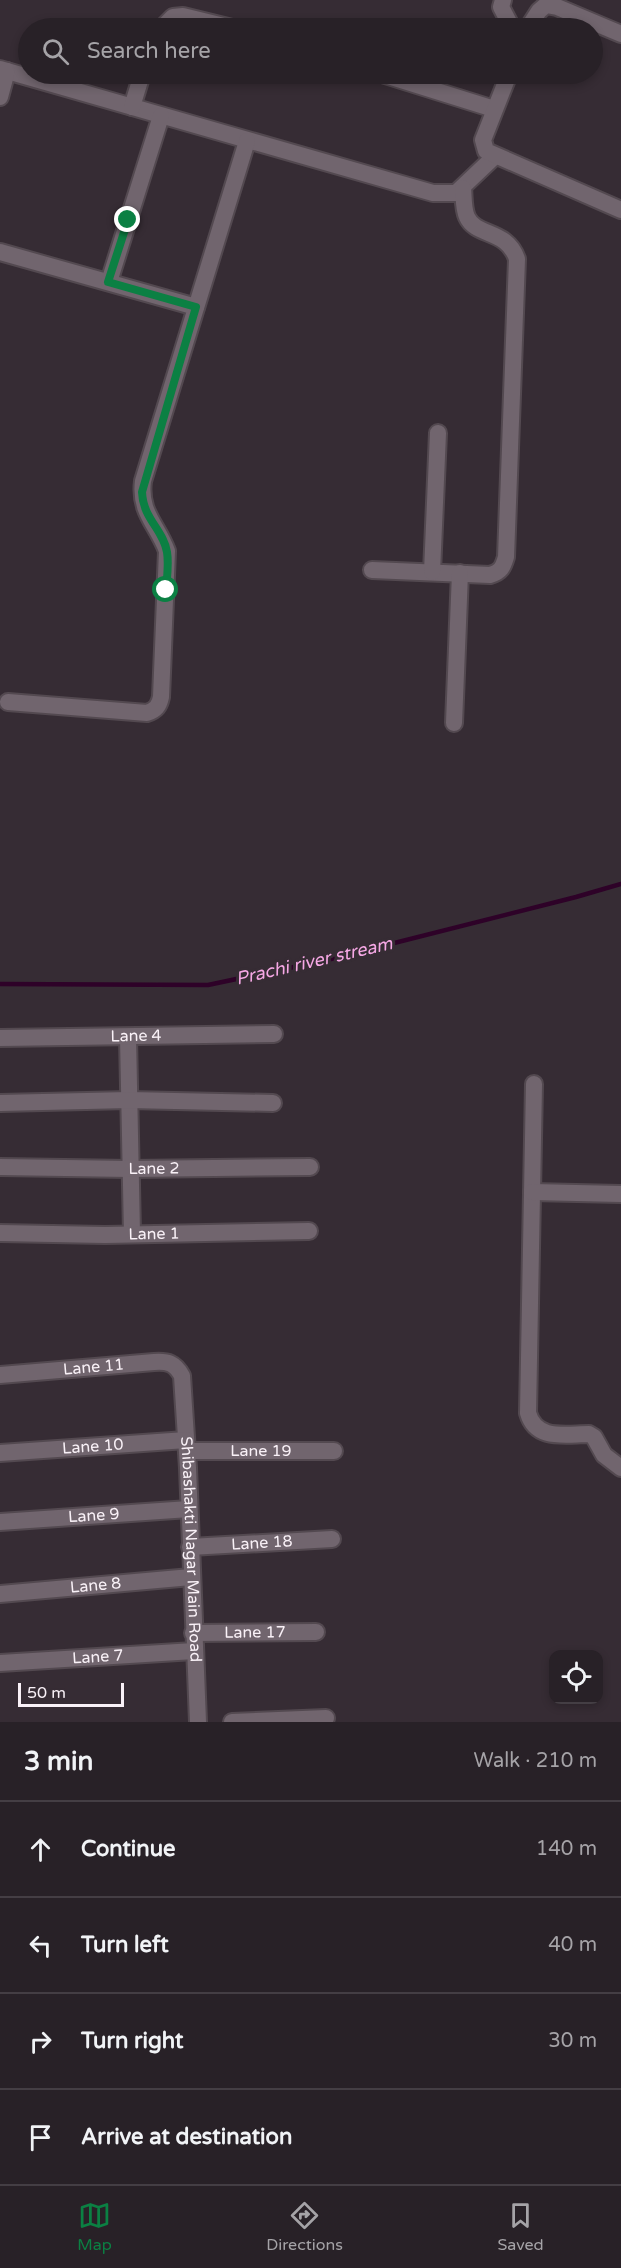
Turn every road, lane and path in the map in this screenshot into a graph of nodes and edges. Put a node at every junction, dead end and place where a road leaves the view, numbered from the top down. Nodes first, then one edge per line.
1 (503, 0) edge
2 (172, 18) edge
3 (191, 18) edge
4 (507, 18) edge
5 (534, 18) edge
6 (583, 18) edge
7 (603, 26) edge
8 (621, 34) edge
9 (4, 70) edge
10 (52, 84) edge
11 (139, 84) edge
12 (414, 84) edge
13 (505, 84) edge
14 (0, 97) edge
15 (132, 107) junction
16 (494, 109) junction
17 (161, 116) junction
18 (247, 141) junction
19 (495, 156) junction
20 (463, 188) junction
21 (621, 210) edge
22 (0, 252) edge
23 (108, 282) junction
24 (196, 307) junction
25 (438, 433) dead end
26 (372, 570) dead end
27 (432, 572) junction
28 (460, 573) junction
29 (8, 702) dead end
30 (454, 723) dead end
31 (274, 1034) dead end
32 (128, 1037) junction
33 (0, 1038) edge
34 (534, 1084) dead end
35 (129, 1100) junction
36 (0, 1103) edge
37 (273, 1103) dead end
38 (0, 1167) edge
39 (310, 1167) dead end
40 (130, 1169) junction
41 (532, 1192) junction
42 (621, 1194) edge
43 (309, 1232) dead end
44 (0, 1233) edge
45 (132, 1234) junction
46 (0, 1376) edge
47 (182, 1377) joint
48 (186, 1446) junction
49 (334, 1450) dead end
50 (0, 1453) edge
51 (621, 1468) edge
52 (189, 1509) junction
53 (0, 1522) edge
54 (332, 1539) dead end
55 (190, 1547) junction
56 (191, 1577) junction
57 (0, 1594) edge
58 (316, 1632) dead end
59 (193, 1633) junction
60 (194, 1651) junction
61 (0, 1663) edge
62 (326, 1718) dead end
63 (198, 1722) edge
64 (232, 1722) edge

1 - 4 street
2 - 3 street
5 - 6 street
7 - 8 street
9 - 14 street
10 - 15 street
11 - 15 street
12 - 16 street
13 - 16 street
15 - 17 street
16 - 19 street
17 - 18 street
17 - 23 street
18 - 20 street
18 - 24 street
19 - 20 street
19 - 21 street
20 - 28 street
22 - 23 street
23 - 24 street
24 - 29 street
25 - 27 street
26 - 27 street
27 - 28 street
28 - 30 street
31 - 32 street, Lane 4
32 - 33 street, Lane 4
32 - 35 street
34 - 41 street
35 - 36 street
35 - 37 street
35 - 40 street
38 - 40 street, Lane 2
39 - 40 street, Lane 2
40 - 45 street
41 - 42 street
41 - 51 street
43 - 45 street, Lane 1
44 - 45 street, Lane 1
46 - 47 street, Lane 11
47 - 48 street, Shibashakti Nagar Main Road
48 - 49 street, Lane 19
48 - 50 street, Lane 10
48 - 52 street, Shibashakti Nagar Main Road
52 - 53 street, Lane 9
52 - 55 street, Shibashakti Nagar Main Road
54 - 55 street, Lane 18
55 - 56 street, Shibashakti Nagar Main Road
56 - 57 street, Lane 8
56 - 59 street, Shibashakti Nagar Main Road
58 - 59 street, Lane 17
59 - 60 street, Shibashakti Nagar Main Road
60 - 61 street, Lane 7
60 - 63 street, Shibashakti Nagar Main Road
62 - 64 street

